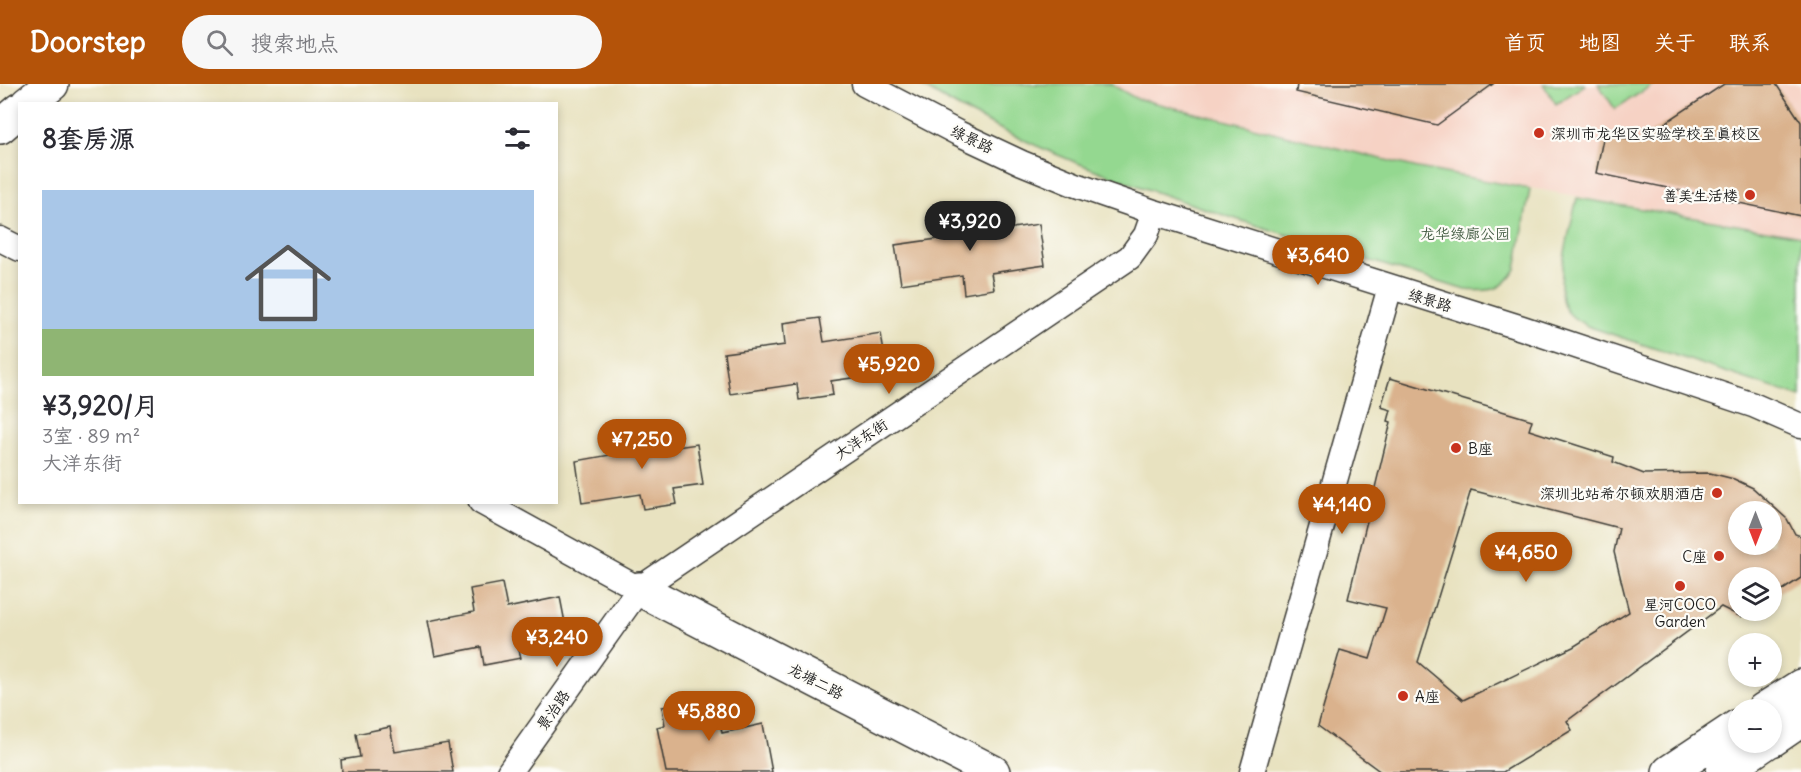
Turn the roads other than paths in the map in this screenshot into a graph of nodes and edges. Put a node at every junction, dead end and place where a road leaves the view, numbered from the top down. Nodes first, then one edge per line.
1 (52, 84) edge
2 (864, 84) edge
3 (30, 102) edge
4 (18, 112) edge
5 (0, 127) edge
6 (1154, 212) junction
7 (0, 239) edge
8 (18, 248) edge
9 (1390, 287) junction
10 (1801, 426) edge
11 (485, 504) edge
12 (639, 589) junction
13 (1801, 686) edge
14 (1780, 699) edge
15 (1801, 720) edge
16 (1728, 733) edge
17 (1782, 733) edge
18 (1751, 753) edge
19 (509, 772) edge
20 (993, 772) edge
21 (1252, 772) edge
22 (1669, 772) edge
23 (1723, 772) edge

1 - 3 street
2 - 6 street, 绿景路
4 - 5 street
6 - 9 street, 绿景路
6 - 12 street, 大洋东街
7 - 8 street
9 - 10 street, 绿景路
9 - 21 street
11 - 12 street
12 - 19 street, 景治路
12 - 20 street, 龙塘二路
13 - 14 street
15 - 17 street
16 - 22 street
18 - 23 street

